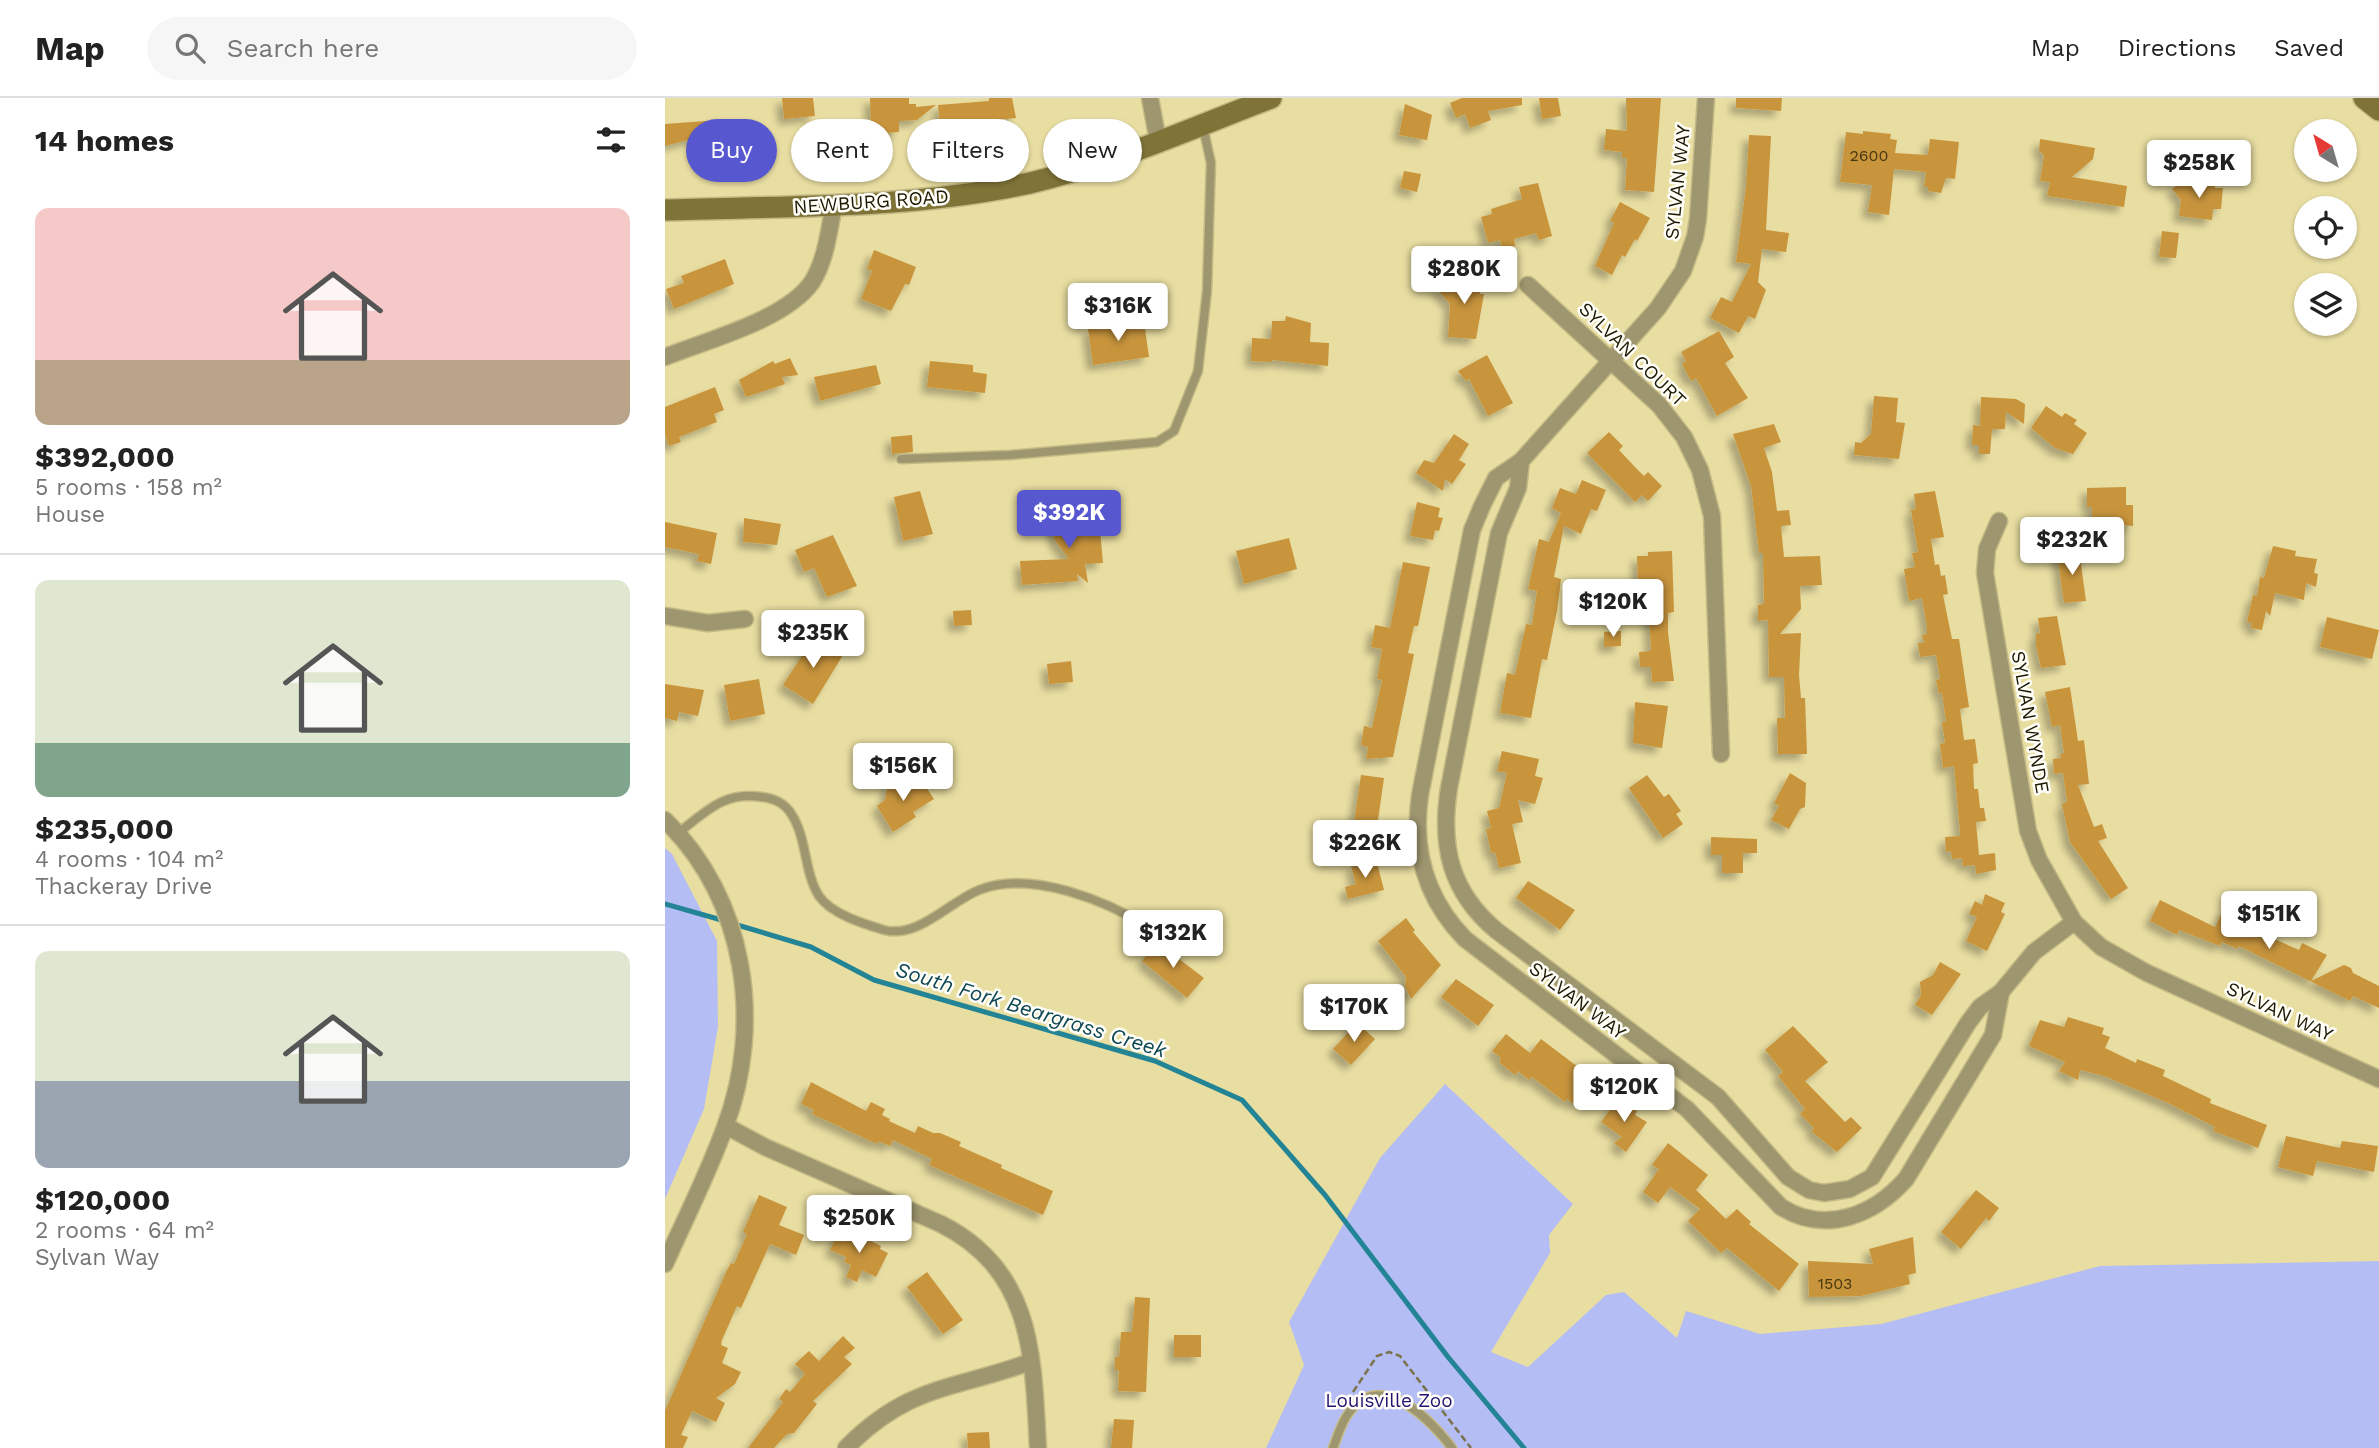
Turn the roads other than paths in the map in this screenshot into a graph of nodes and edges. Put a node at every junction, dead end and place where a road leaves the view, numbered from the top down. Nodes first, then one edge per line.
1 (1150, 98) edge
2 (1271, 98) edge
3 (1706, 98) edge
4 (2364, 98) edge
5 (2379, 110) edge
6 (1202, 124) junction
7 (1158, 141) junction
8 (835, 205) junction
9 (665, 210) edge
10 (1528, 285) dead end
11 (665, 357) edge
12 (1611, 361) junction
13 (901, 459) dead end
14 (1521, 461) junction
15 (1999, 520) dead end
16 (1466, 564) junction
17 (1492, 570) junction
18 (665, 616) edge
19 (745, 619) dead end
20 (1721, 754) dead end
21 (665, 820) edge
22 (678, 833) junction
23 (2074, 922) junction
24 (1150, 928) dead end
25 (2001, 992) junction
26 (2379, 1079) edge
27 (726, 1126) junction
28 (1772, 1159) junction
29 (1752, 1177) junction
30 (665, 1264) edge
31 (1030, 1362) junction
32 (846, 1448) edge
33 (1038, 1448) edge
34 (1333, 1448) edge
35 (1452, 1448) edge

1 - 7 street
2 - 6 main road, NEWBURG ROAD
3 - 12 street, SYLVAN WAY
4 - 5 main road
6 - 7 main road, NEWBURG ROAD
6 - 13 lane
7 - 8 main road, NEWBURG ROAD
8 - 9 main road, NEWBURG ROAD
8 - 11 street
10 - 12 street, SYLVAN COURT
12 - 14 street, SYLVAN WAY
12 - 20 street, SYLVAN COURT
14 - 16 street, SYLVAN WAY
14 - 17 street, SYLVAN WAY
15 - 23 street, SYLVAN WYNDE
16 - 17 street
16 - 29 street, SYLVAN WAY
17 - 28 street, SYLVAN WAY
18 - 19 street
21 - 22 street
22 - 24 lane
22 - 27 street
23 - 25 street, SYLVAN WAY
23 - 26 street, SYLVAN WAY
25 - 28 street, SYLVAN WAY
25 - 29 street, SYLVAN WAY
27 - 30 street
27 - 31 street
28 - 29 street
31 - 32 street
31 - 33 street
34 - 35 lane

